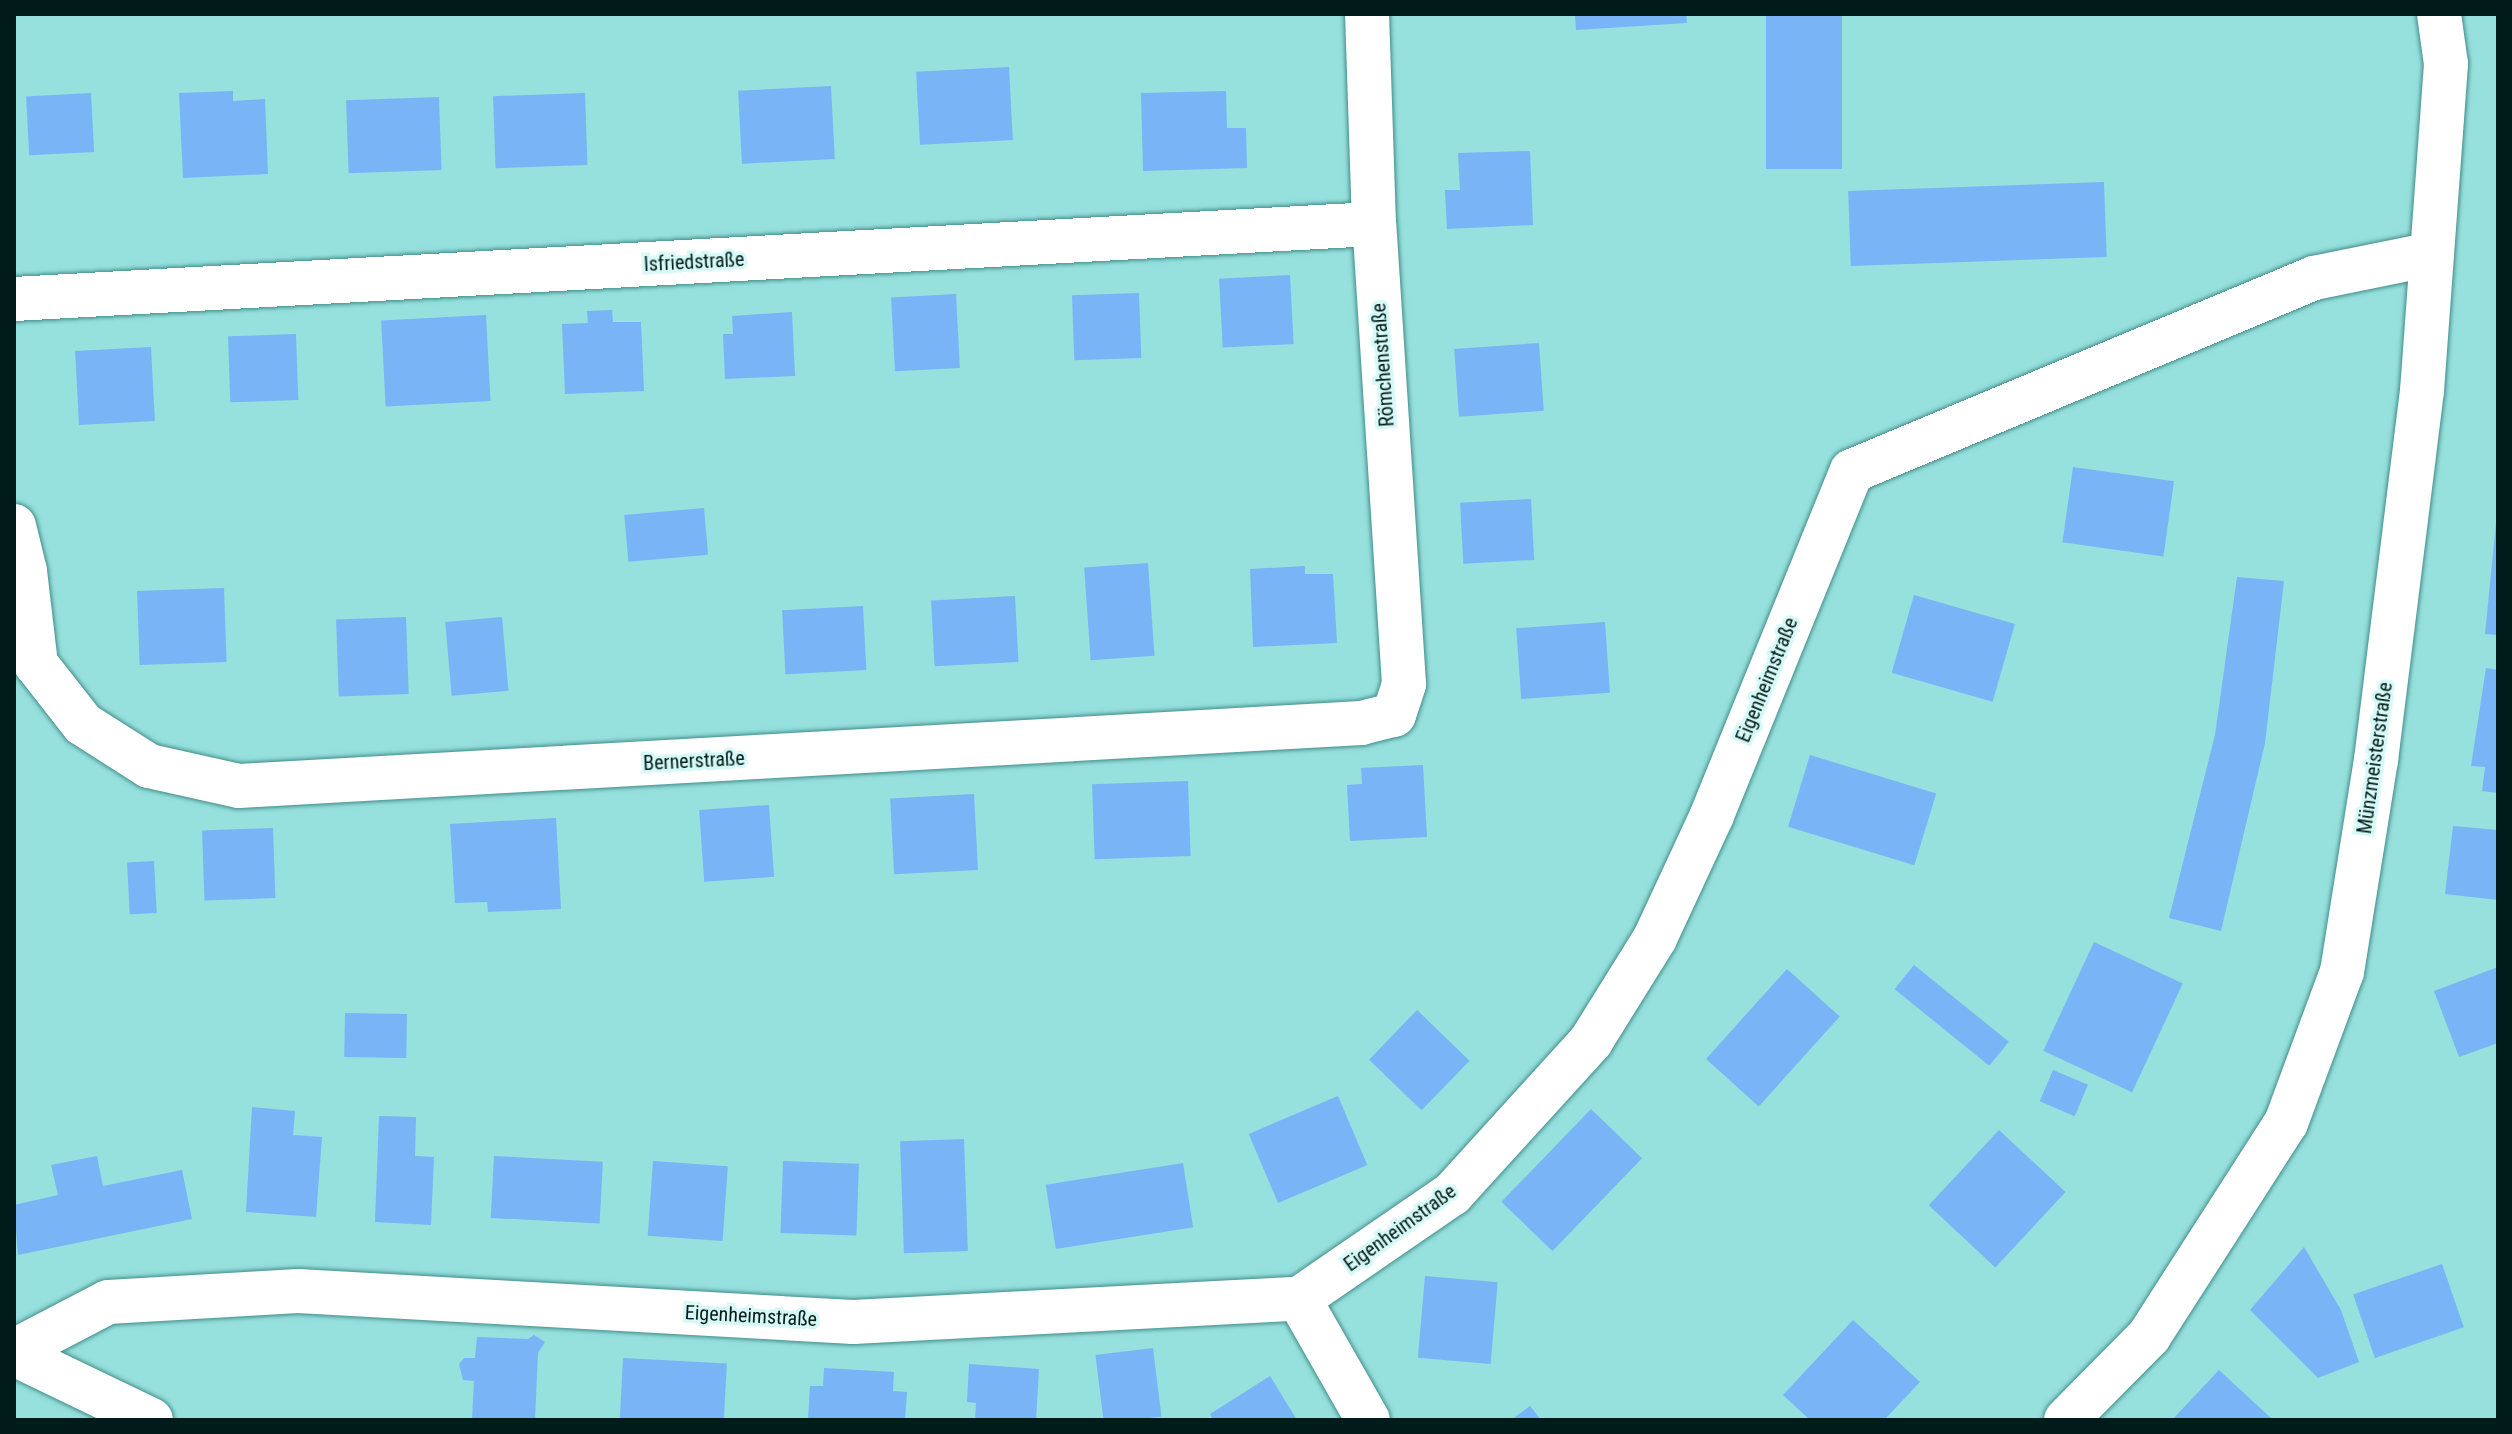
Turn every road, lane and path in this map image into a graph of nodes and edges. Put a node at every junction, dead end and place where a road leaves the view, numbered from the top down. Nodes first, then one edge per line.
1 (1367, 14) edge
2 (2439, 14) edge
3 (1374, 224) junction
4 (2432, 254) junction
5 (14, 299) edge
6 (14, 526) edge
7 (25, 669) edge
8 (1394, 715) joint
9 (1299, 1299) junction
10 (14, 1352) edge
11 (151, 1420) edge
12 (1368, 1420) edge
13 (2066, 1420) edge

1 - 3 street, Römchenstraße
2 - 4 street, Münzmeisterstraße
3 - 5 street, Isfriedstraße
3 - 8 street, Römchenstraße
4 - 9 street, Eigenheimstraße
4 - 13 street, Münzmeisterstraße
6 - 7 street
7 - 8 street, Bernerstraße
9 - 10 street, Eigenheimstraße
9 - 12 street
10 - 11 street

